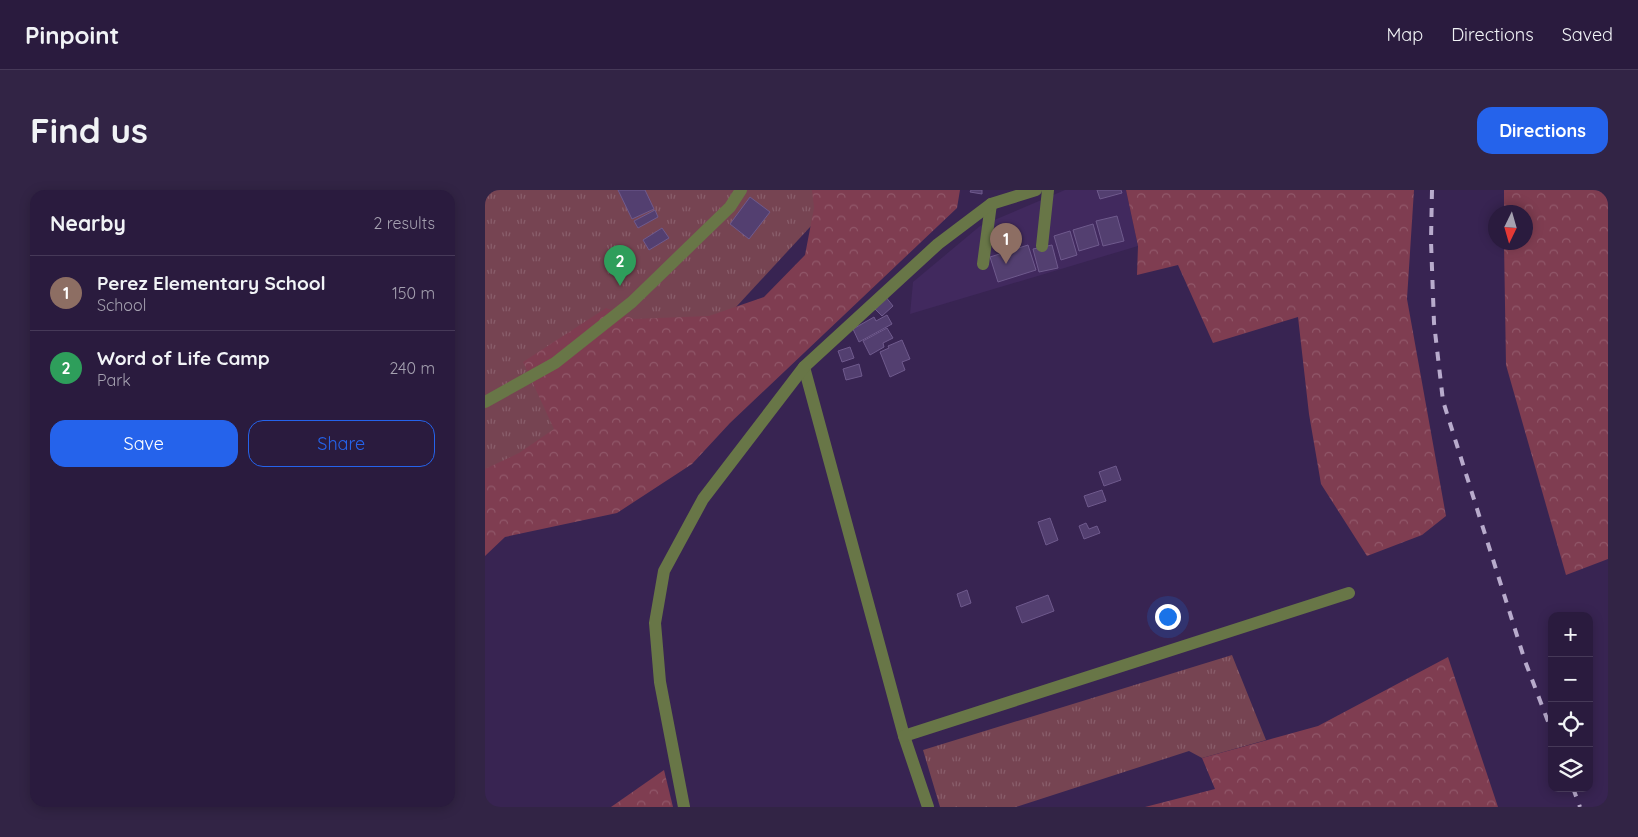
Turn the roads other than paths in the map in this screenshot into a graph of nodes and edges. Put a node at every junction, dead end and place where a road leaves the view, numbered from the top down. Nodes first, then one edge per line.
1 (741, 190) edge
2 (1036, 190) edge
3 (1048, 190) edge
4 (991, 204) junction
5 (1042, 246) dead end
6 (983, 264) dead end
7 (804, 367) junction
8 (485, 402) edge
9 (1349, 593) dead end
10 (904, 736) junction
11 (684, 807) edge
12 (928, 807) edge

1 - 8 street
2 - 4 street
3 - 5 street
4 - 6 street
4 - 7 street
7 - 10 street
7 - 11 street
9 - 10 street
10 - 12 street

